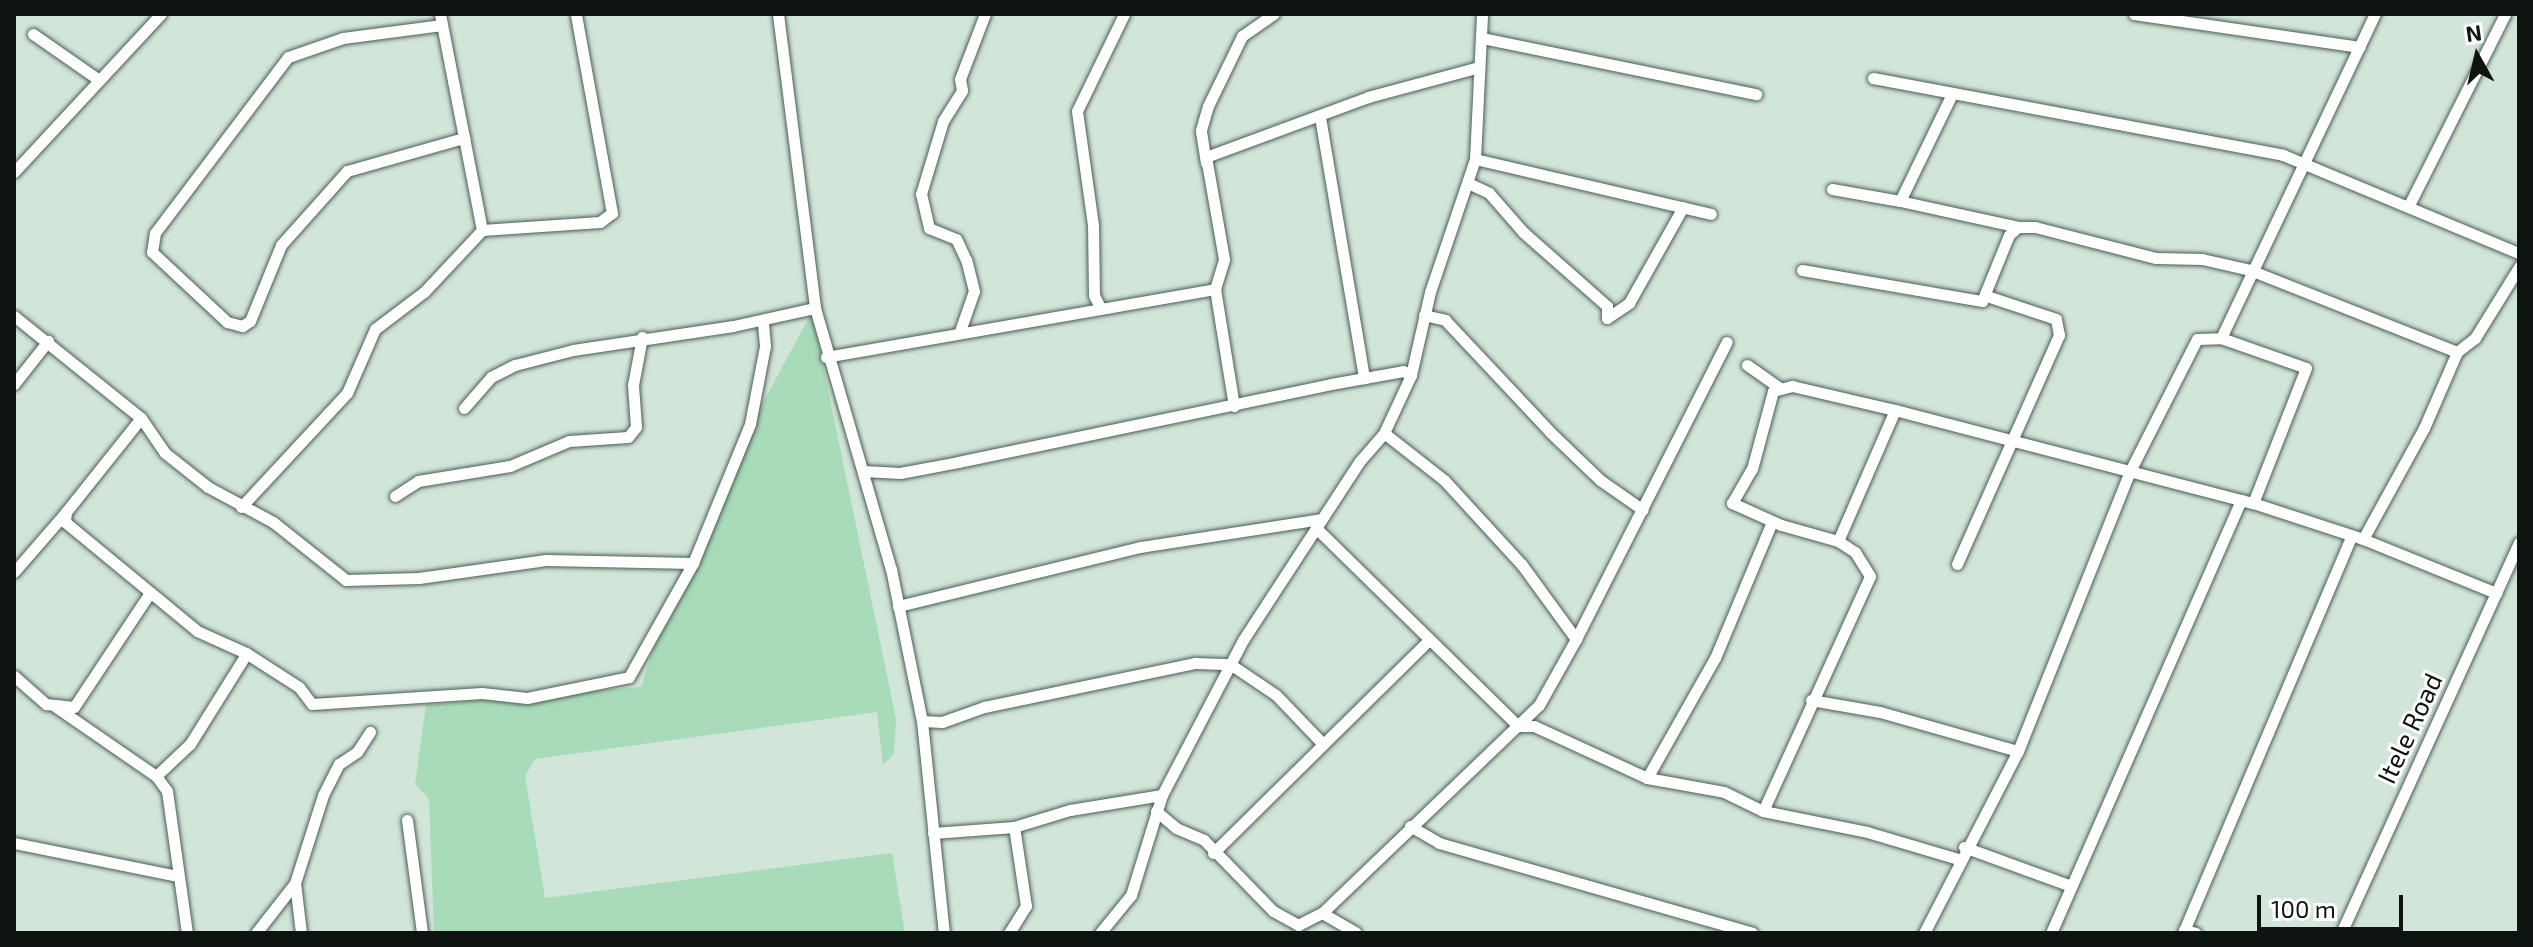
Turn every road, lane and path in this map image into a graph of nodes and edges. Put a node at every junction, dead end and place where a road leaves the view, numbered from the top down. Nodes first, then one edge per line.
1 (161, 14) edge
2 (576, 14) edge
3 (778, 14) edge
4 (985, 14) edge
5 (1124, 14) edge
6 (1274, 14) edge
7 (1482, 14) edge
8 (2134, 14) edge
9 (2375, 14) edge
10 (2505, 14) edge
11 (441, 20) edge
12 (33, 34) dead end
13 (1482, 38) junction
14 (2360, 47) junction
15 (1479, 67) junction
16 (1873, 78) dead end
17 (99, 80) junction
18 (1756, 94) dead end
19 (1951, 96) junction
20 (1320, 117) junction
21 (464, 138) junction
22 (1475, 159) junction
23 (2303, 164) junction
24 (1207, 168) junction
25 (14, 172) edge
26 (1468, 183) junction
27 (1832, 189) dead end
28 (1900, 201) junction
29 (2409, 205) junction
30 (1683, 207) junction
31 (1711, 214) dead end
32 (2018, 227) junction
33 (482, 230) junction
34 (2519, 253) edge
35 (2519, 267) edge
36 (1802, 270) dead end
37 (2250, 270) junction
38 (1215, 289) junction
39 (1987, 296) junction
40 (1100, 307) junction
41 (815, 308) junction
42 (1424, 315) junction
43 (14, 316) edge
44 (763, 321) junction
45 (960, 331) junction
46 (642, 337) junction
47 (2221, 338) junction
48 (48, 341) junction
49 (1727, 342) dead end
50 (2457, 352) junction
51 (826, 357) junction
52 (1747, 365) dead end
53 (1411, 375) junction
54 (1364, 378) junction
55 (14, 384) edge
56 (1778, 387) junction
57 (1234, 406) junction
58 (464, 408) dead end
59 (1895, 410) junction
60 (141, 418) junction
61 (1384, 433) junction
62 (2011, 440) junction
63 (863, 471) junction
64 (2130, 471) junction
65 (395, 496) dead end
66 (2247, 502) junction
67 (241, 507) junction
68 (1643, 510) junction
69 (66, 512) junction
70 (1772, 522) junction
71 (1318, 524) junction
72 (2357, 538) junction
73 (1838, 541) junction
74 (2519, 543) edge
75 (693, 563) junction
76 (1957, 564) dead end
77 (14, 572) edge
78 (2496, 593) junction
79 (149, 594) junction
80 (898, 606) junction
81 (1576, 639) junction
82 (1427, 642) junction
83 (245, 656) junction
84 (1230, 664) junction
85 (14, 676) edge
86 (1811, 700) junction
87 (56, 706) junction
88 (922, 721) junction
89 (1518, 726) junction
90 (370, 732) dead end
91 (1323, 744) junction
92 (2018, 751) junction
93 (156, 776) junction
94 (1647, 778) junction
95 (1162, 795) junction
96 (1156, 811) junction
97 (1763, 811) junction
98 (407, 820) dead end
99 (1410, 826) junction
100 (1014, 827) junction
101 (933, 833) junction
102 (14, 843) edge
103 (1964, 847) junction
104 (1213, 853) junction
105 (1958, 859) junction
106 (178, 876) junction
107 (295, 883) junction
108 (2071, 886) junction
109 (1322, 913) junction
110 (2188, 932) edge
111 (187, 933) edge
112 (256, 933) edge
113 (301, 933) edge
114 (422, 933) edge
115 (944, 933) edge
116 (1009, 933) edge
117 (1100, 933) edge
118 (1356, 933) edge
119 (1752, 933) edge
120 (1924, 933) edge
121 (2051, 933) edge
122 (2341, 933) edge

1 - 17 street
2 - 33 street
3 - 41 street
4 - 45 street
5 - 40 street
6 - 24 street
7 - 13 street
8 - 14 street
9 - 14 street
10 - 29 street
11 - 21 street
11 - 21 street
12 - 17 street
13 - 15 street
13 - 18 street
14 - 23 street
15 - 20 street
15 - 22 street
16 - 19 street
17 - 25 street
19 - 23 street
19 - 28 street
20 - 24 street
20 - 54 street
21 - 33 street
22 - 26 street
22 - 30 street
23 - 29 street
23 - 37 street
24 - 38 street
26 - 30 street
26 - 42 street
27 - 28 street
28 - 32 street
29 - 34 street
30 - 31 street
32 - 37 street
32 - 39 street
33 - 67 street
35 - 50 street
36 - 39 street
37 - 47 street
37 - 50 street
38 - 40 street
38 - 57 street
39 - 62 street
40 - 45 street
41 - 44 street
41 - 51 street
42 - 53 street
42 - 68 street
43 - 48 street
44 - 46 street
44 - 75 street
45 - 51 street
46 - 58 street
46 - 65 street
47 - 64 street
47 - 66 street
48 - 55 street
48 - 60 street
49 - 68 street
50 - 72 street
51 - 63 street
52 - 56 street
53 - 54 street
53 - 61 street
54 - 57 street
56 - 59 street
56 - 70 street
57 - 63 street
59 - 62 street
59 - 73 street
60 - 67 street
60 - 69 street
61 - 71 street
61 - 81 street
62 - 64 street
62 - 76 street
63 - 80 street
64 - 66 street
64 - 92 street
66 - 72 street
66 - 108 street
67 - 75 street
68 - 81 street
69 - 77 street
69 - 79 street
70 - 73 street
70 - 94 street
71 - 80 street
71 - 82 street
71 - 84 street
72 - 78 street
72 - 110 street
73 - 86 street
74 - 78 street, Itele Road
75 - 83 street
78 - 122 street, Itele Road
79 - 83 street
79 - 87 street
80 - 88 street
81 - 89 street
82 - 89 street
82 - 91 street
83 - 93 street
84 - 88 street
84 - 91 street
84 - 95 street
85 - 87 street
86 - 92 street
86 - 97 street
87 - 93 street
88 - 101 street
89 - 94 street
89 - 99 street
90 - 107 street
91 - 104 street
92 - 103 street
93 - 106 street
94 - 97 street
95 - 96 street
95 - 100 street
96 - 104 street
96 - 117 street
97 - 105 street
98 - 114 street
99 - 109 street
99 - 119 street
100 - 101 street
100 - 116 street
101 - 115 street
102 - 106 street
103 - 105 street
103 - 108 street
104 - 109 street
105 - 120 street
106 - 111 street
107 - 112 street
107 - 113 street
108 - 121 street
109 - 118 street

